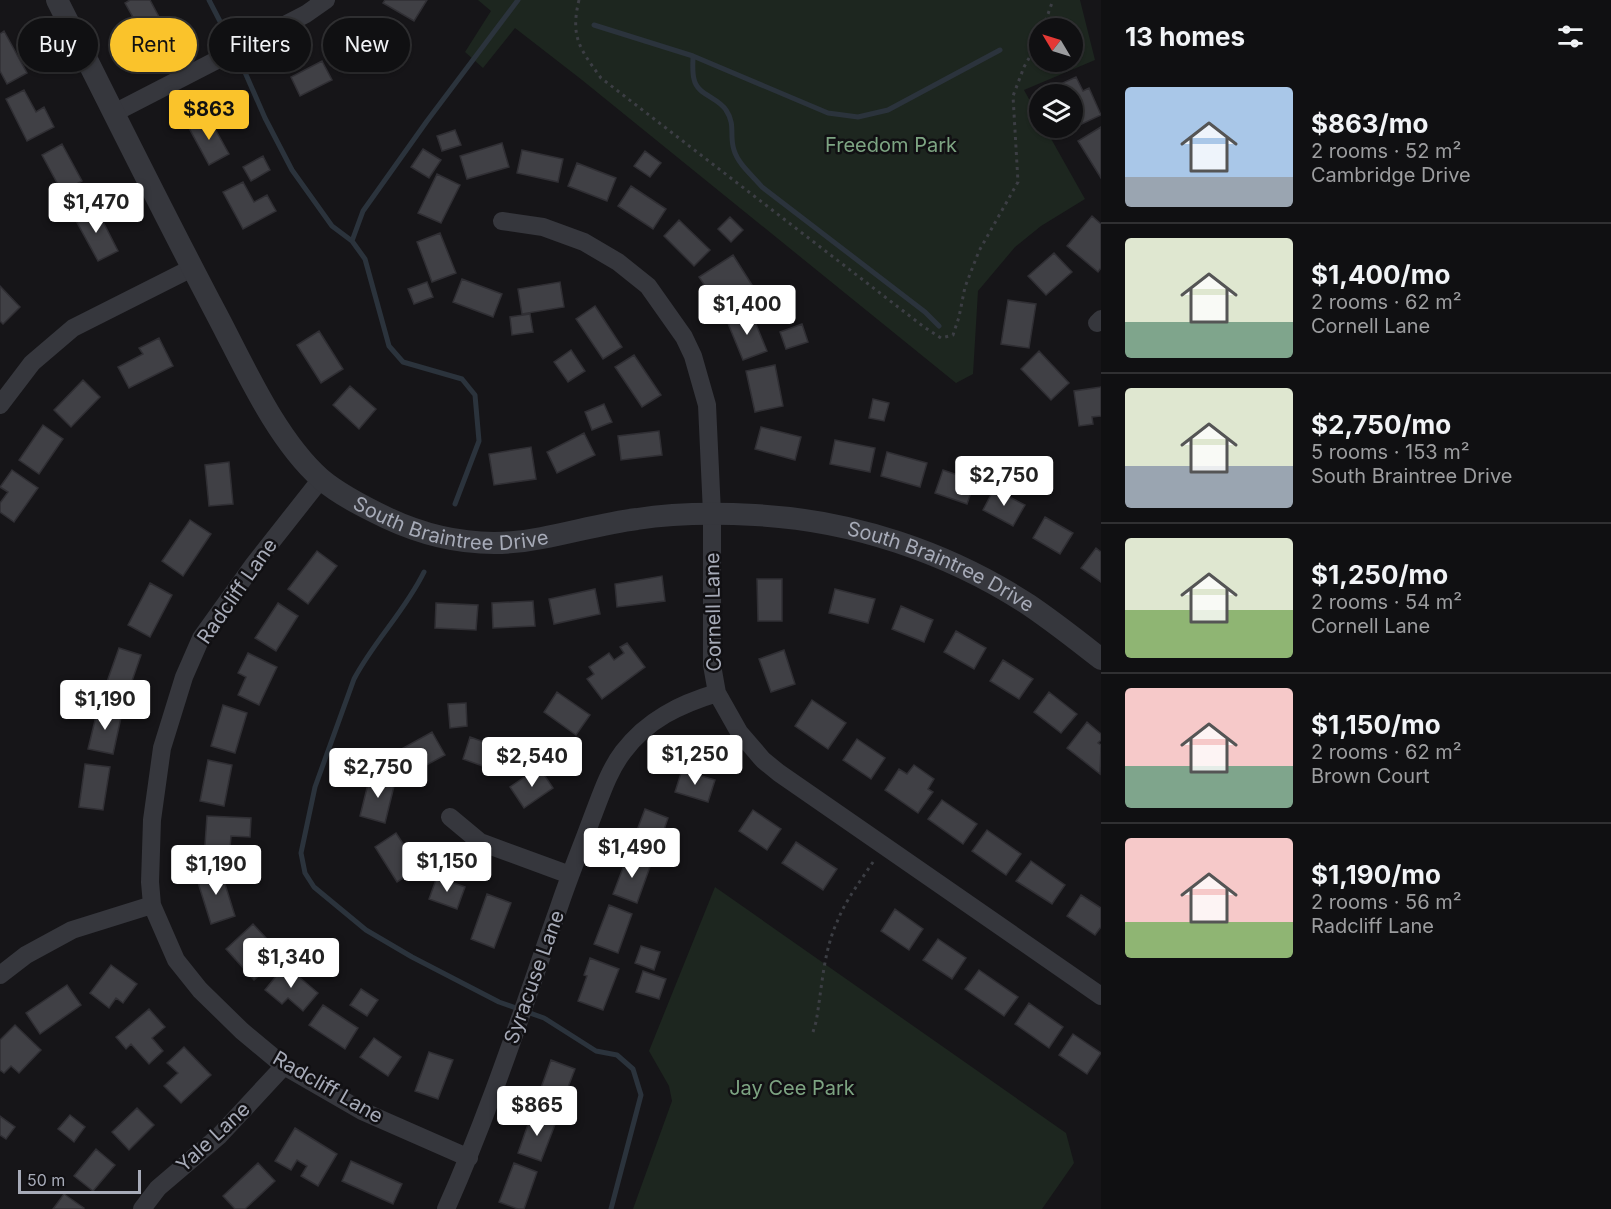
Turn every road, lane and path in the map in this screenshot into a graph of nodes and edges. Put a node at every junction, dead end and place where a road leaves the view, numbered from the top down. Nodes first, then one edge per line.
1 (57, 0) edge
2 (326, 0) edge
3 (579, 0) edge
4 (1053, 0) edge
5 (1047, 18) edge
6 (1029, 58) edge
7 (114, 113) junction
8 (502, 221) dead end
9 (192, 268) junction
10 (6, 383) edge
11 (0, 405) edge
12 (321, 479) junction
13 (712, 513) junction
14 (1101, 659) edge
15 (717, 693) junction
16 (450, 818) dead end
17 (885, 845) junction
18 (570, 875) junction
19 (152, 905) junction
20 (0, 975) edge
21 (1101, 996) edge
22 (813, 1032) dead end
23 (284, 1066) junction
24 (469, 1158) junction
25 (142, 1209) edge
26 (446, 1209) edge

1 - 7 street, South Braintree Drive
2 - 7 street
3 - 6 path
4 - 5 path
7 - 9 street, South Braintree Drive
8 - 13 street, Cornell Lane
9 - 10 street
9 - 12 street, South Braintree Drive
10 - 11 street
12 - 13 street, South Braintree Drive
12 - 19 street, Radcliff Lane
13 - 14 street, South Braintree Drive
13 - 15 street, Cornell Lane
15 - 17 street, Cornell Lane
15 - 18 street, Syracuse Lane
16 - 18 street
17 - 21 street, Cornell Lane
17 - 22 path
18 - 24 street, Syracuse Lane
19 - 20 street
19 - 23 street, Radcliff Lane
23 - 24 street, Radcliff Lane
23 - 25 street, Yale Lane
24 - 26 street, Syracuse Lane

